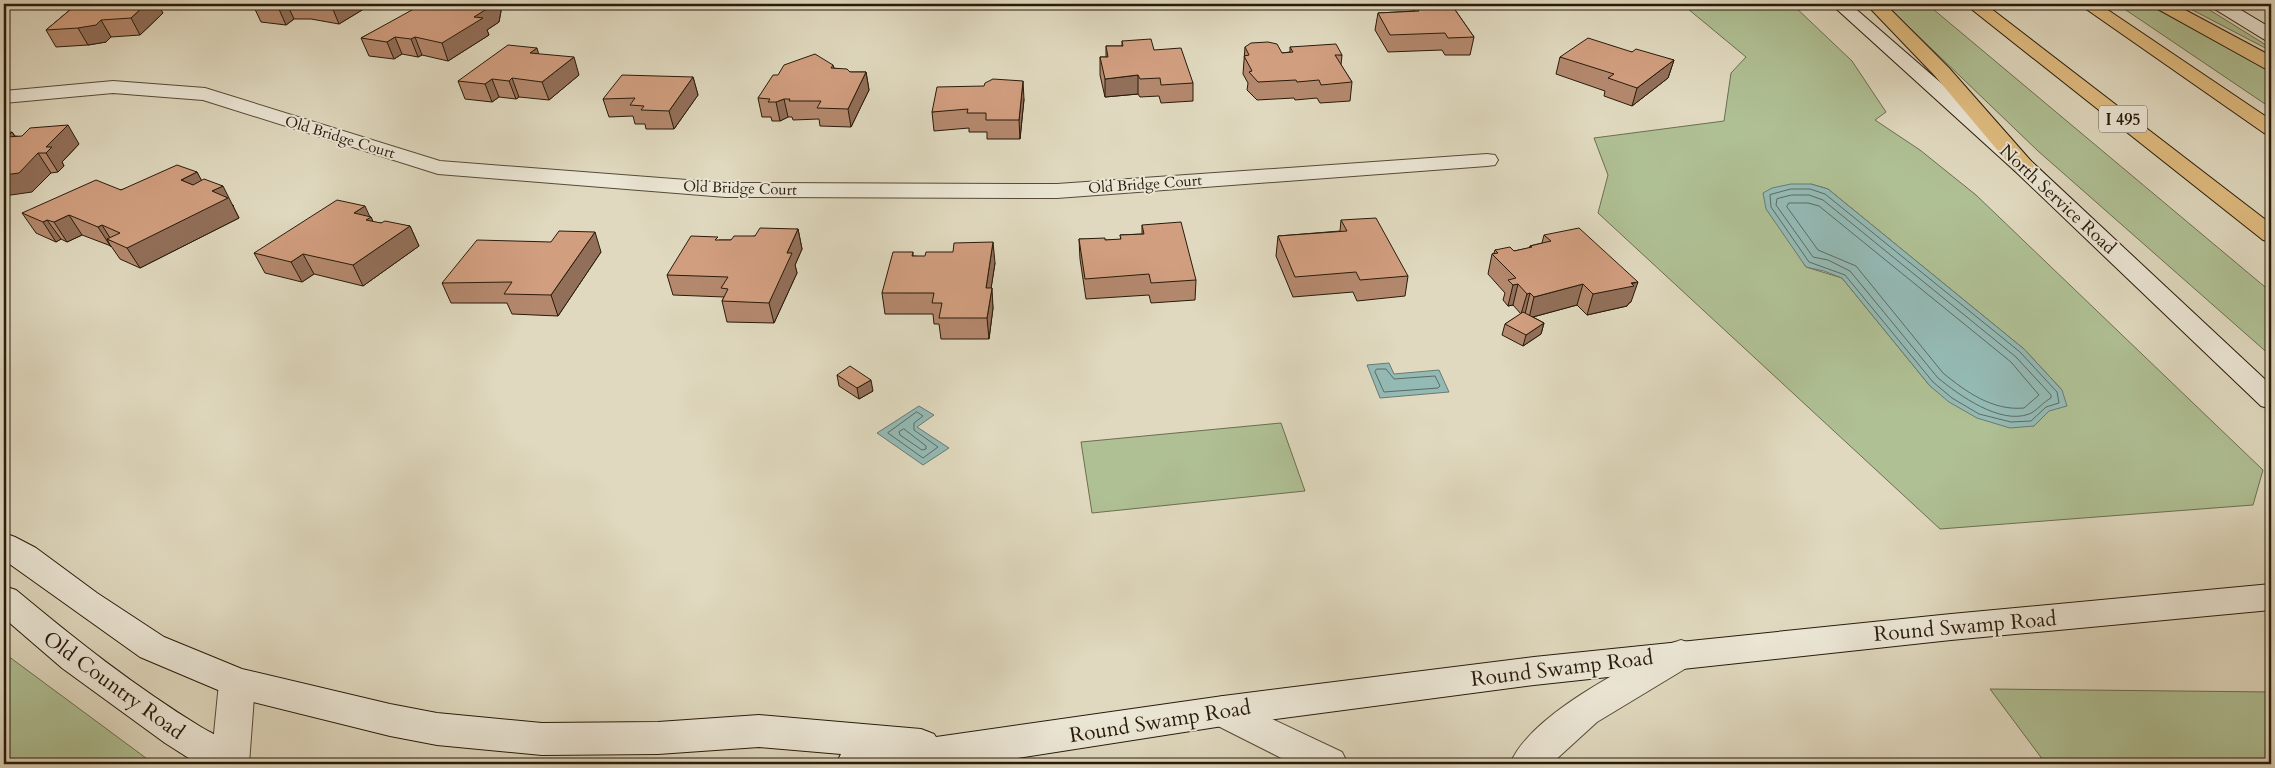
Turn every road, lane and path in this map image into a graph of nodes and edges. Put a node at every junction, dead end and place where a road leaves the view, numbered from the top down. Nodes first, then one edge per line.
1 (1840, 4) edge
2 (1875, 4) edge
3 (1974, 4) edge
4 (2088, 4) edge
5 (2162, 4) edge
6 (2219, 4) edge
7 (2271, 36) edge
8 (2271, 64) edge
9 (4, 97) edge
10 (2271, 129) edge
11 (1488, 160) dead end
12 (2023, 166) junction
13 (2271, 235) edge
14 (2271, 400) edge
15 (4, 545) edge
16 (2271, 597) edge
17 (4, 599) edge
18 (1681, 654) junction
19 (237, 683) junction
20 (1223, 711) junction
21 (973, 749) junction
22 (230, 764) edge
23 (856, 764) edge
24 (1329, 764) edge
25 (1529, 764) edge

1 - 12 main road, North Service Road
2 - 12 highway
3 - 13 highway, I 495
4 - 10 highway
5 - 8 highway
6 - 7 main road
9 - 11 main road, Old Bridge Court
12 - 14 main road, North Service Road
15 - 19 main road
16 - 18 main road, Round Swamp Road
17 - 22 main road, Old Country Road
18 - 20 main road, Round Swamp Road
18 - 25 main road
19 - 21 main road
19 - 22 main road
20 - 21 main road, Round Swamp Road
20 - 24 main road
21 - 23 main road, Round Swamp Road

